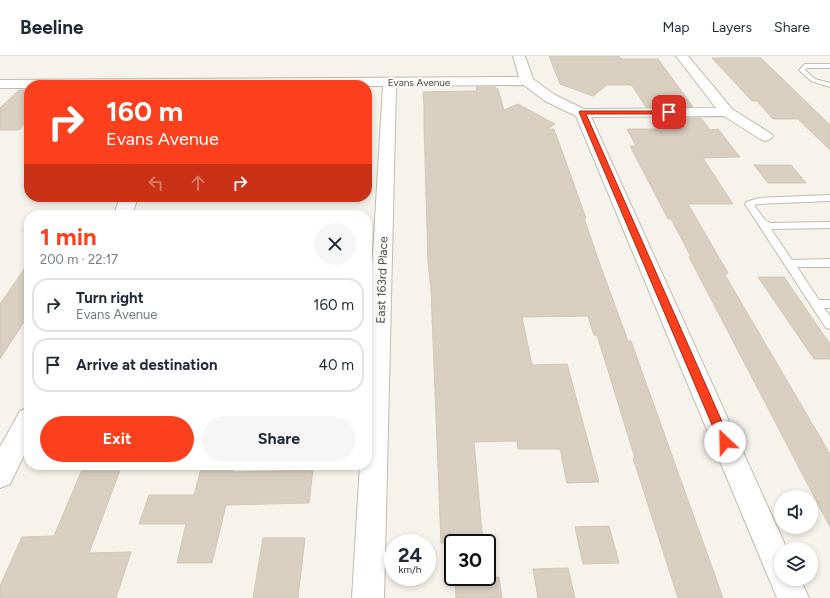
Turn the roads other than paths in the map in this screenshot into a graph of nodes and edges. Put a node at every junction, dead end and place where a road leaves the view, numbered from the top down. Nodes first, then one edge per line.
1 (519, 56) edge
2 (682, 56) edge
3 (830, 66) edge
4 (527, 81) junction
5 (372, 82) edge
6 (390, 82) junction
7 (0, 84) edge
8 (24, 84) edge
9 (830, 85) edge
10 (582, 112) junction
11 (727, 112) junction
12 (765, 136) dead end
13 (830, 198) edge
14 (762, 222) junction
15 (830, 225) edge
16 (830, 263) edge
17 (790, 264) junction
18 (816, 304) junction
19 (830, 304) edge
20 (830, 325) edge
21 (24, 428) edge
22 (0, 474) edge
23 (774, 556) edge
24 (787, 586) edge
25 (368, 598) edge
26 (792, 598) edge

1 - 4 street
2 - 11 street
3 - 9 lane
4 - 6 street, Evans Avenue
4 - 10 street
5 - 6 street, Evans Avenue
6 - 25 street, East 163rd Place
7 - 8 street, Evans Avenue
10 - 11 street
10 - 23 street
11 - 12 street
13 - 14 lane
14 - 15 lane
14 - 17 lane
16 - 17 lane
17 - 18 lane
18 - 19 lane
18 - 20 lane
21 - 22 street
24 - 26 street

